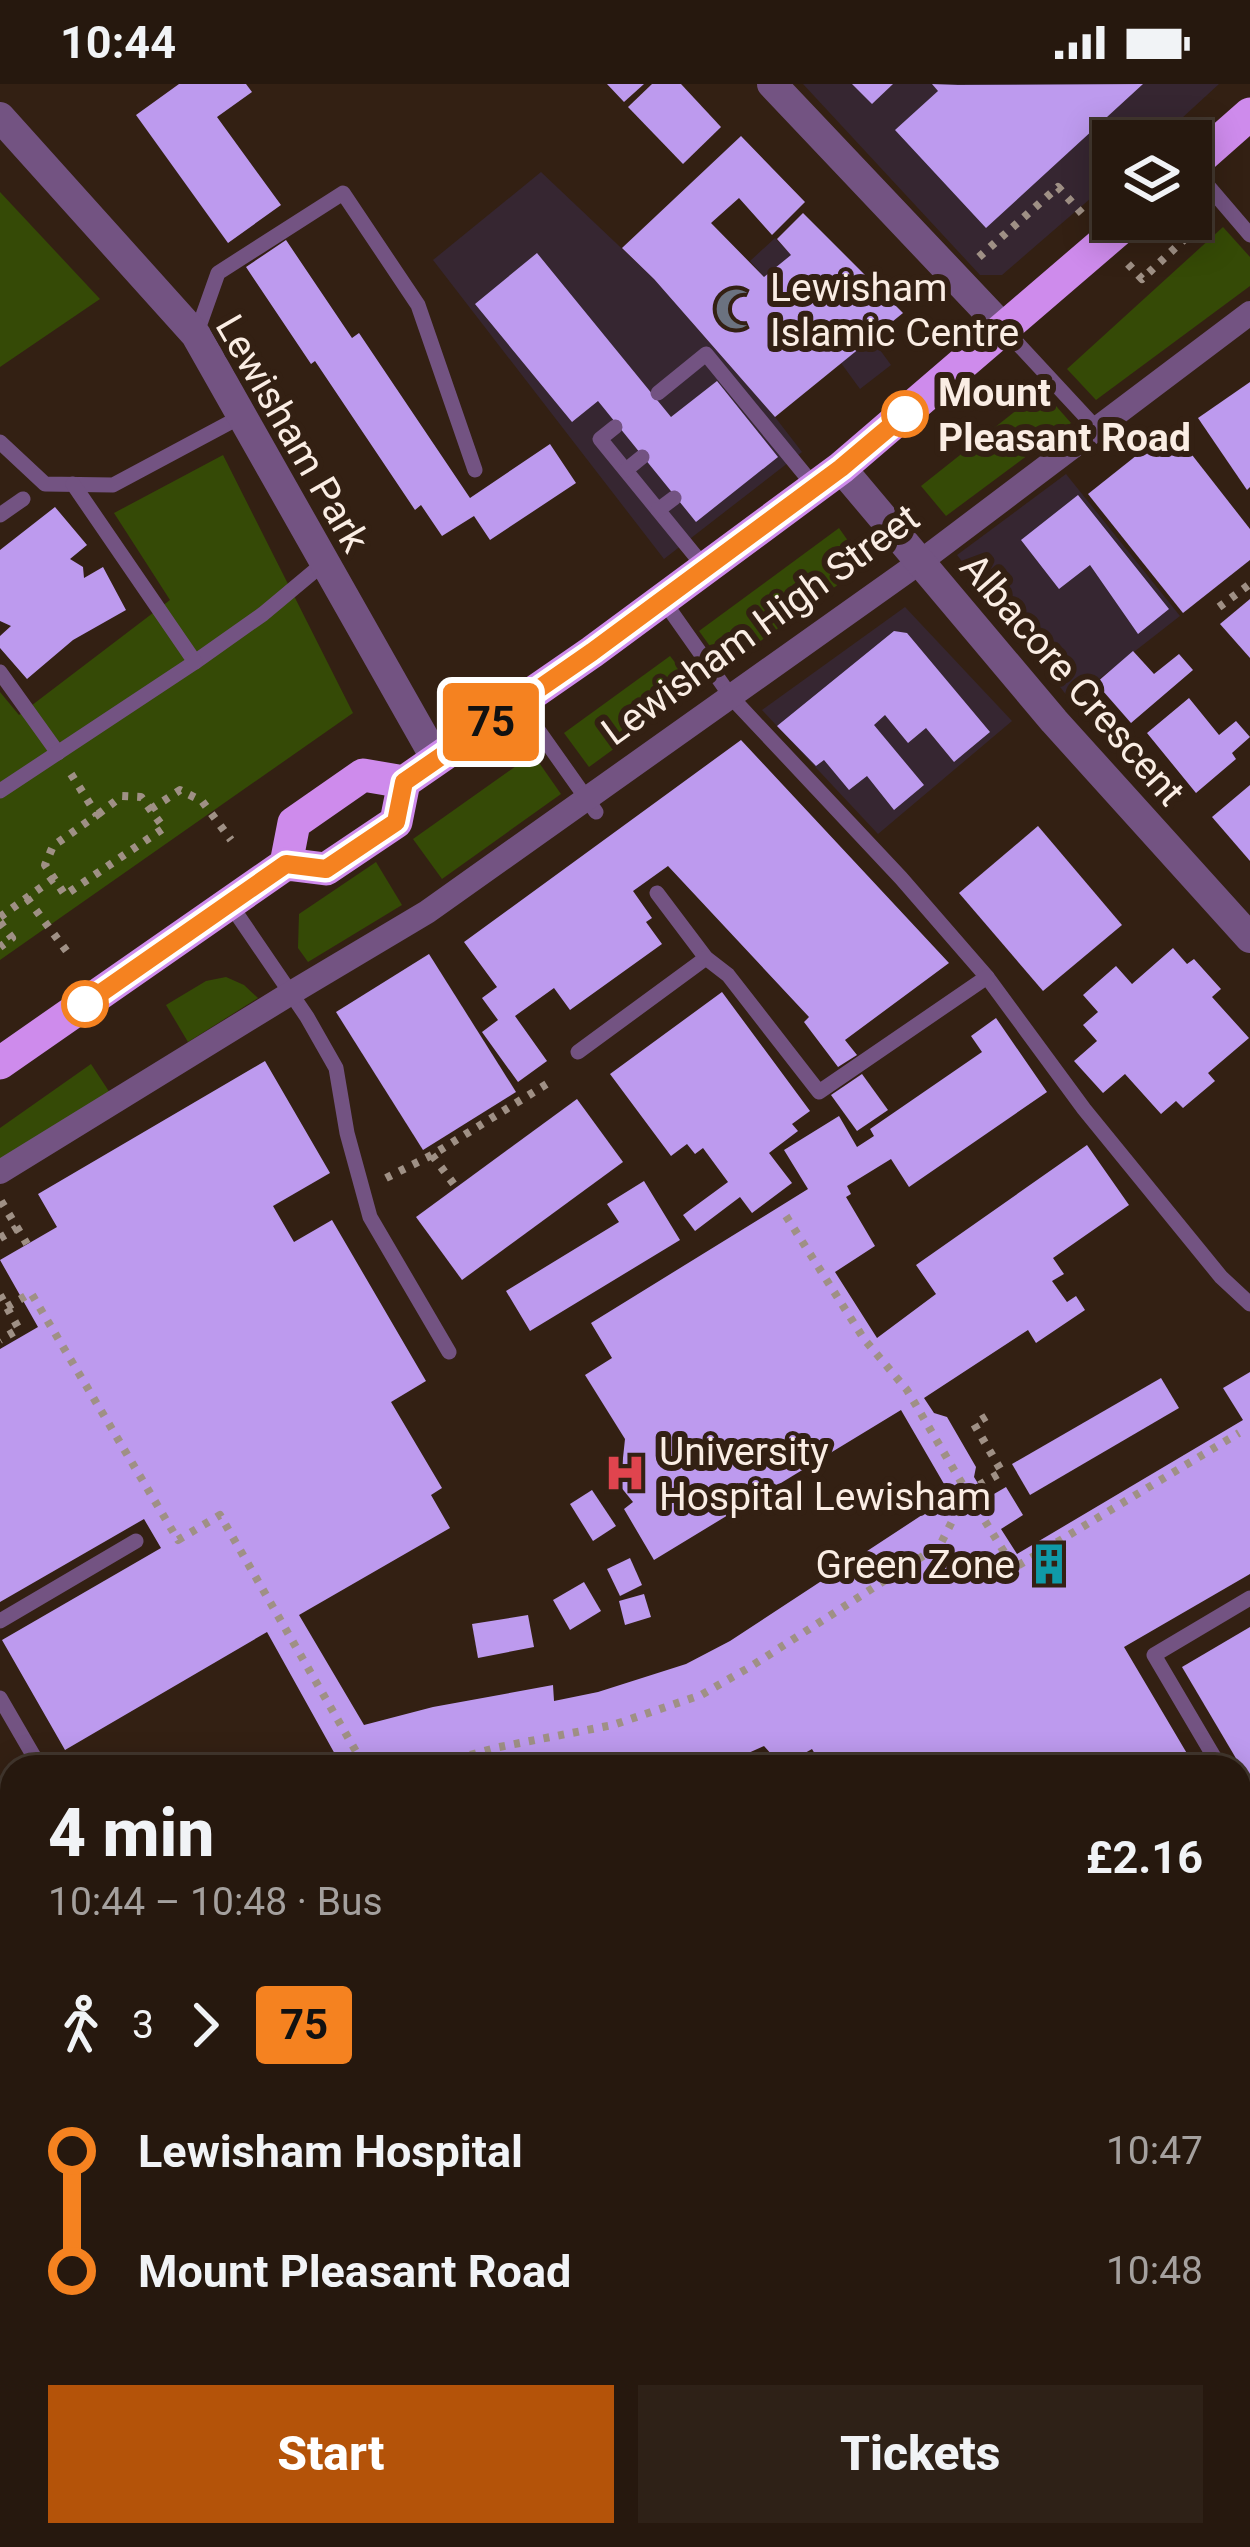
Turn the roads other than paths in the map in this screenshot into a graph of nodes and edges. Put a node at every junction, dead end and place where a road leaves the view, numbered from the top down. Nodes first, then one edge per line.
1 (772, 84) edge
2 (1250, 114) edge
3 (0, 117) edge
4 (1212, 147) edge
5 (1212, 191) edge
6 (1250, 235) edge
7 (1107, 240) edge
8 (1250, 314) edge
9 (1005, 330) junction
10 (196, 334) junction
11 (658, 393) dead end
12 (242, 416) junction
13 (615, 427) dead end
14 (1096, 429) junction
15 (0, 442) edge
16 (642, 457) dead end
17 (475, 470) dead end
18 (626, 470) junction
19 (828, 478) junction
20 (74, 484) junction
21 (674, 498) dead end
22 (23, 500) dead end
23 (658, 510) junction
24 (0, 515) edge
25 (920, 562) junction
26 (324, 563) junction
27 (706, 568) junction
28 (663, 600) junction
29 (194, 662) junction
30 (0, 672) edge
31 (732, 698) junction
32 (519, 703) junction
33 (58, 753) junction
34 (436, 760) junction
35 (404, 782) junction
36 (0, 791) edge
37 (591, 806) junction
38 (286, 864) junction
39 (657, 893) dead end
40 (230, 904) junction
41 (1246, 926) edge
42 (706, 958) junction
43 (986, 977) junction
44 (291, 992) junction
45 (578, 1052) dead end
46 (0, 1063) edge
47 (0, 1172) edge
48 (1250, 1304) edge
49 (449, 1352) dead end
50 (136, 1541) dead end
51 (1250, 1598) edge
52 (0, 1621) edge
53 (0, 1698) edge
54 (33, 1755) edge
55 (1213, 1755) edge

1 - 9 street
2 - 4 highway
3 - 10 street, Lewisham Park
5 - 6 lane
7 - 9 highway, Lewisham High Street
8 - 14 street, Lewisham High Street
9 - 14 lane
9 - 19 highway, Lewisham High Street
10 - 12 street, Lewisham Park
10 - 17 lane
11 - 19 lane
12 - 20 lane
12 - 26 street, Lewisham Park
13 - 18 lane
14 - 25 street, Lewisham High Street
15 - 20 lane
16 - 18 lane
18 - 23 lane
19 - 25 street, Albacore Crescent
19 - 27 highway, Lewisham High Street
20 - 29 lane
21 - 23 lane
22 - 24 lane
23 - 27 lane
25 - 31 street, Lewisham High Street
25 - 41 street, Albacore Crescent
26 - 29 lane
26 - 34 street, Lewisham Park
27 - 28 highway, Lewisham High Street
28 - 31 lane
28 - 32 highway, Lewisham High Street
29 - 33 lane
30 - 33 lane
31 - 37 street, Lewisham High Street
31 - 43 lane
32 - 34 highway, Lewisham High Street
32 - 37 lane
33 - 36 lane
34 - 35 highway, Lewisham High Street
35 - 38 highway
35 - 38 highway
37 - 44 street, Lewisham High Street
38 - 40 highway
39 - 42 lane
40 - 44 lane
40 - 46 highway
42 - 43 lane
42 - 45 lane
43 - 48 lane
44 - 47 street, Lewisham High Street
44 - 49 lane
50 - 52 lane
51 - 55 lane
53 - 54 lane

